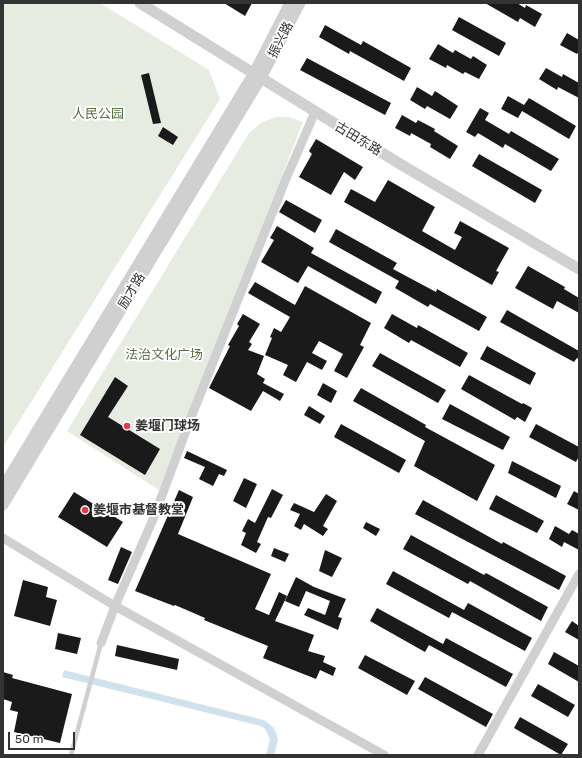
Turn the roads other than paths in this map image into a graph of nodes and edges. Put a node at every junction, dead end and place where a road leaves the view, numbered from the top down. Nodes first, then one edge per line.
1 (140, 3) edge
2 (290, 3) edge
3 (300, 3) edge
4 (257, 75) junction
5 (315, 112) junction
6 (579, 269) edge
7 (3, 487) edge
8 (3, 505) edge
9 (3, 538) edge
10 (579, 574) edge
11 (115, 606) junction
12 (101, 643) joint
13 (71, 755) edge
14 (384, 755) edge
15 (478, 755) edge

1 - 4 street, 古田东路
2 - 4 street, 振兴路
3 - 4 street, 振兴路
4 - 5 street, 古田东路
4 - 7 street, 励才路
4 - 8 street, 励才路
5 - 6 street, 古田东路
5 - 11 street
9 - 11 street
10 - 15 street
11 - 12 street
11 - 14 street
12 - 13 lane

